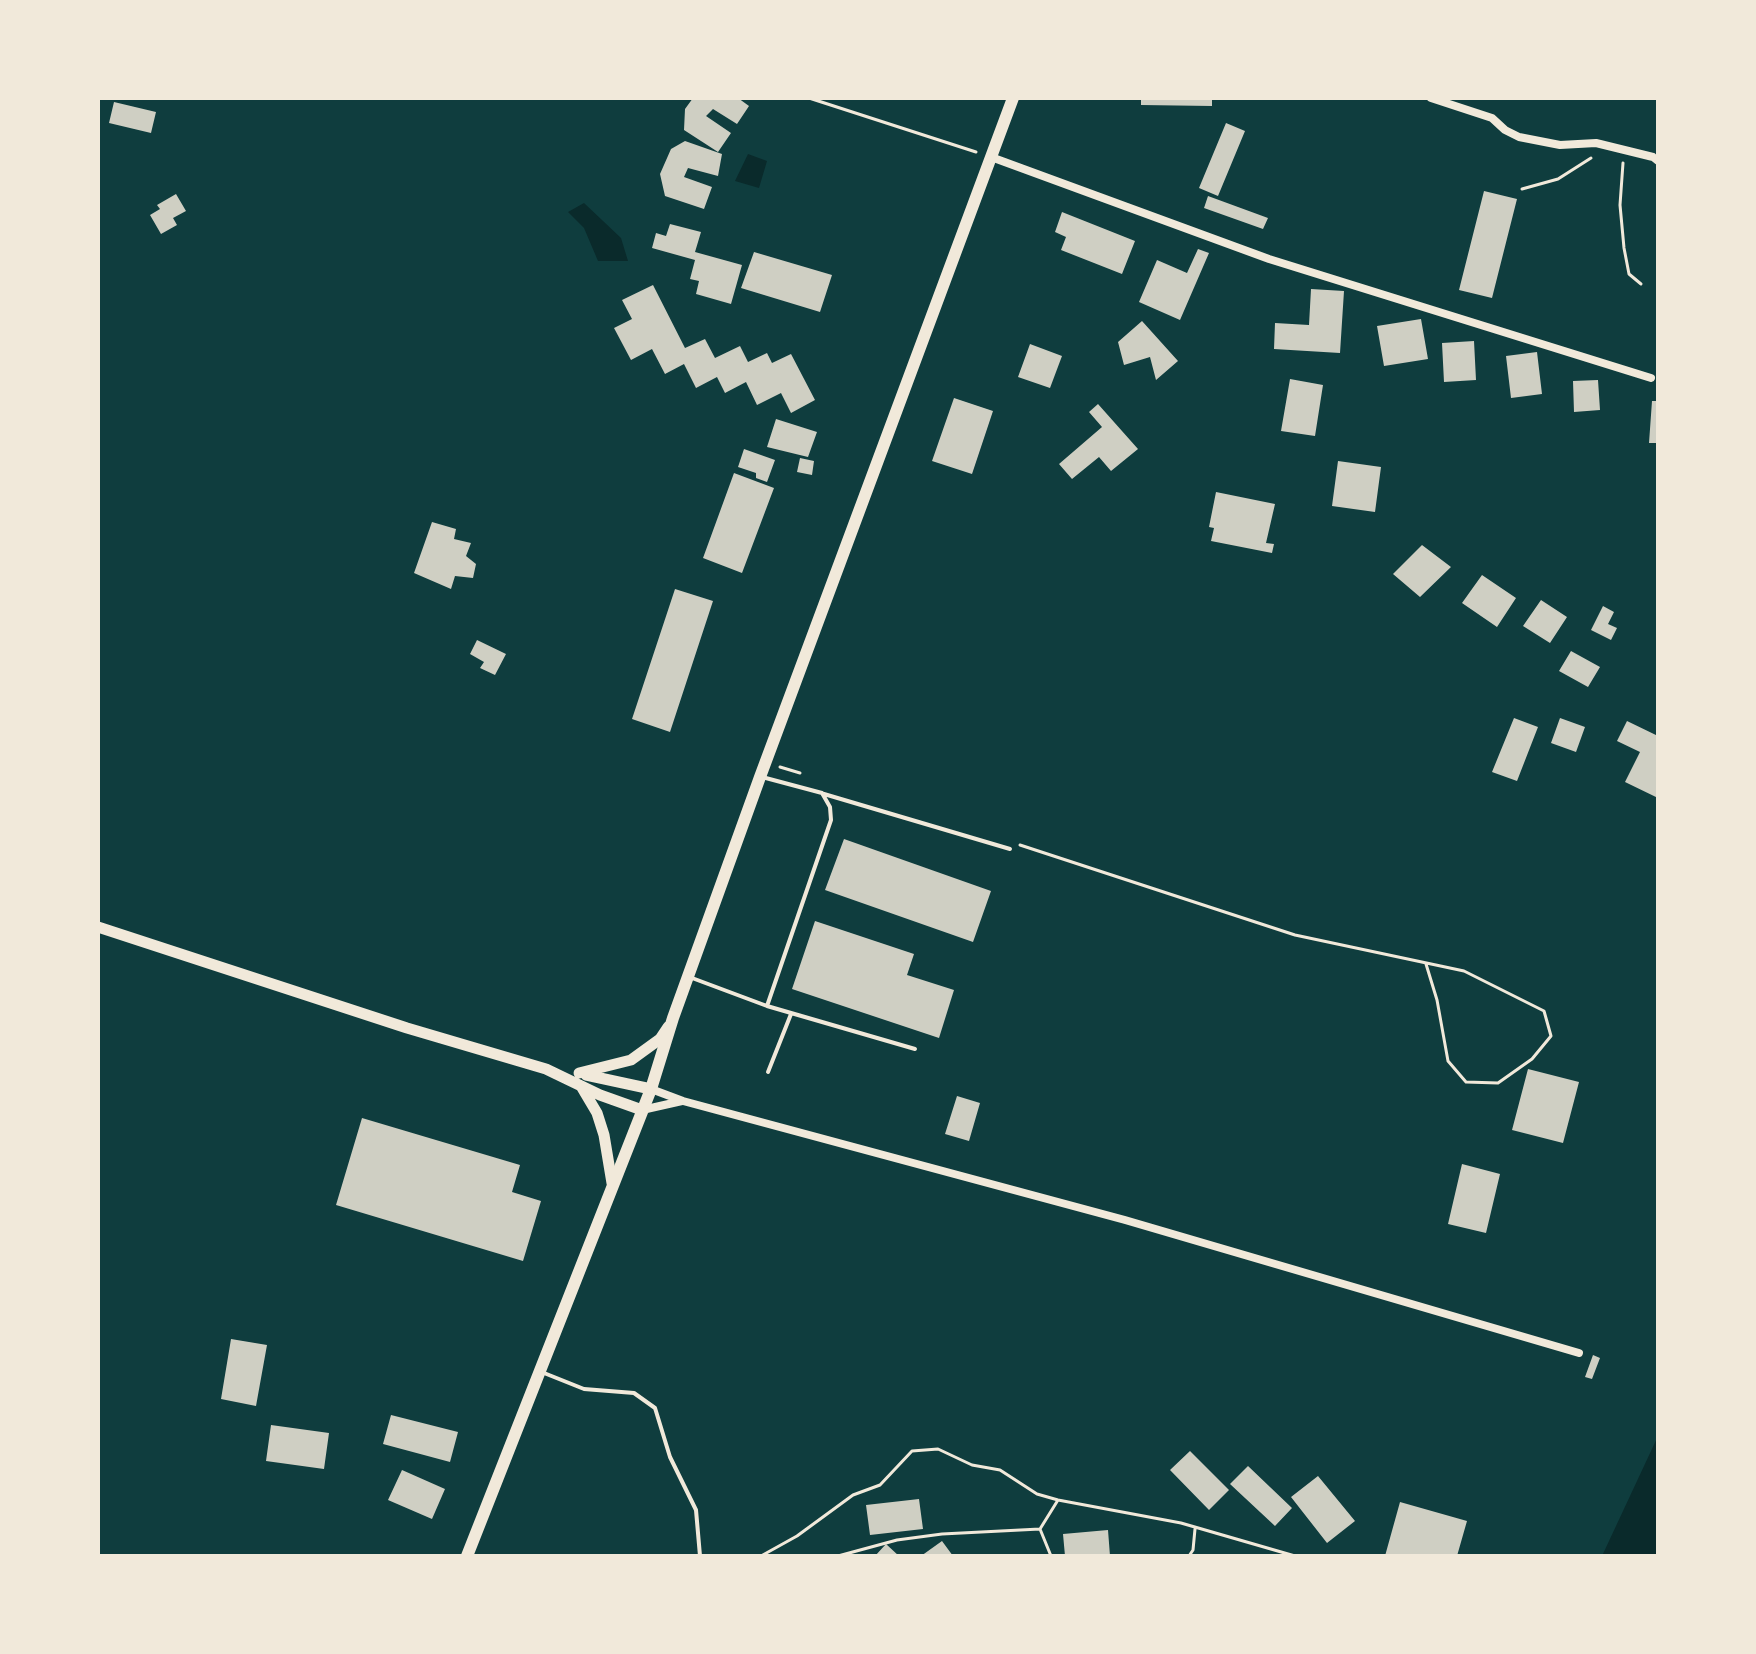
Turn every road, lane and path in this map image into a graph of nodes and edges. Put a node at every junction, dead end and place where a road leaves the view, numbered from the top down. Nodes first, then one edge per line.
1 (809, 98) edge
2 (1013, 98) edge
3 (1431, 98) edge
4 (1596, 143) junction
5 (1622, 149) junction
6 (991, 157) junction
7 (1658, 161) edge
8 (1522, 189) dead end
9 (1641, 284) dead end
10 (1651, 378) dead end
11 (765, 762) junction
12 (760, 777) junction
13 (811, 777) dead end
14 (822, 793) junction
15 (1007, 841) dead end
16 (1010, 849) dead end
17 (98, 927) edge
18 (1426, 964) junction
19 (689, 977) junction
20 (767, 1006) junction
21 (791, 1014) junction
22 (673, 1018) junction
23 (915, 1049) dead end
24 (768, 1072) dead end
25 (580, 1079) junction
26 (651, 1089) junction
27 (683, 1101) junction
28 (642, 1110) junction
29 (612, 1183) junction
30 (1579, 1353) dead end
31 (538, 1371) junction
32 (1058, 1500) junction
33 (1196, 1528) junction
34 (1040, 1529) junction
35 (467, 1556) edge
36 (700, 1556) edge
37 (761, 1556) edge
38 (838, 1556) edge
39 (1051, 1556) edge
40 (1189, 1556) edge
41 (1295, 1556) edge

1 - 6 path
2 - 6 main road
3 - 4 street
4 - 5 street
4 - 8 path
5 - 7 street
5 - 9 path
6 - 10 street
6 - 11 main road
11 - 12 main road
11 - 13 path
12 - 14 lane
12 - 19 main road
14 - 16 lane
14 - 20 lane
15 - 18 path
17 - 25 main road
18 - 18 path
19 - 20 lane
19 - 22 main road
20 - 21 lane
21 - 23 lane
21 - 24 lane
22 - 25 main road
22 - 26 main road
25 - 26 main road
25 - 28 main road
25 - 29 main road
26 - 27 street
26 - 28 main road
27 - 28 street
27 - 30 street
28 - 29 main road
29 - 31 main road
31 - 35 main road
31 - 36 lane
32 - 33 path
32 - 34 path
32 - 37 path
33 - 40 path
33 - 41 path
34 - 38 path
34 - 39 path

